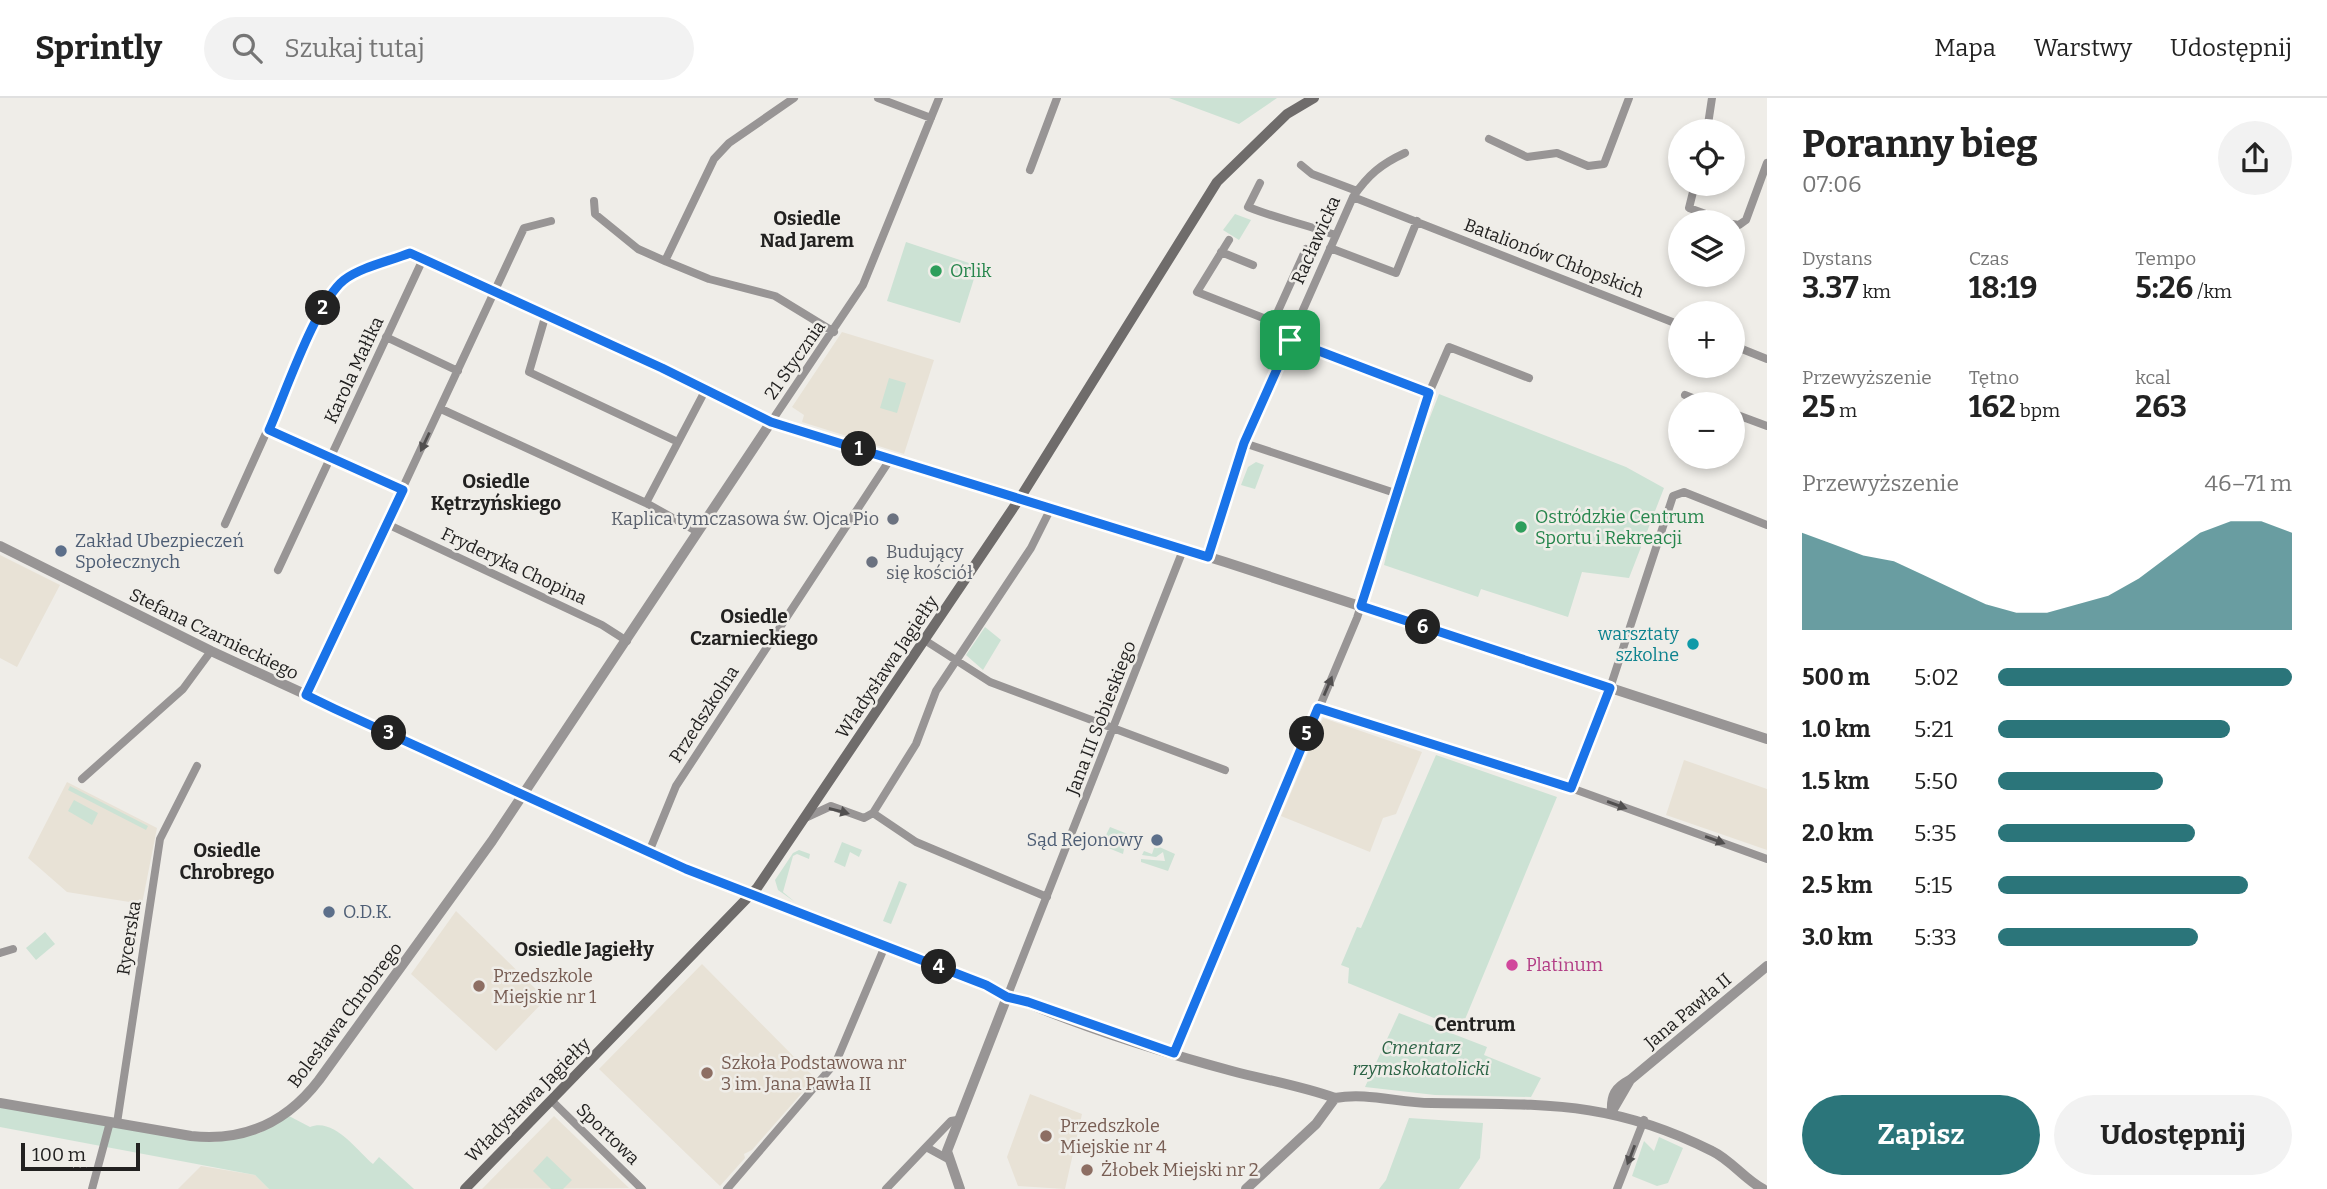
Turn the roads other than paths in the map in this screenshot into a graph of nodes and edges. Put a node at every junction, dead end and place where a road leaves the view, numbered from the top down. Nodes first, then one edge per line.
1 (794, 98) edge
2 (878, 98) edge
3 (939, 98) edge
4 (1057, 98) edge
5 (1314, 98) edge
6 (1629, 98) edge
7 (1712, 98) edge
8 (931, 118) junction
9 (1709, 119) edge
10 (1489, 139) dead end
11 (1405, 153) dead end
12 (1767, 163) edge
13 (1301, 165) dead end
14 (1030, 170) dead end
15 (1260, 183) dead end
16 (1355, 194) junction
17 (1692, 196) edge
18 (594, 201) dead end
19 (1694, 210) edge
20 (551, 221) dead end
21 (1416, 221) junction
22 (1745, 221) edge
23 (1335, 236) junction
24 (1229, 240) dead end
25 (1306, 248) dead end
26 (1330, 248) junction
27 (1222, 252) junction
28 (423, 259) junction
29 (665, 261) junction
30 (1253, 265) dead end
31 (496, 292) junction
32 (546, 314) junction
33 (1668, 320) edge
34 (1273, 322) junction
35 (1294, 330) junction
36 (834, 332) junction
37 (386, 337) junction
38 (1290, 340) junction
39 (1745, 350) edge
40 (1767, 359) edge
41 (458, 371) junction
42 (1529, 378) dead end
43 (706, 389) junction
44 (1429, 393) junction
45 (441, 409) junction
46 (1745, 418) edge
47 (771, 422) junction
48 (1767, 426) edge
49 (269, 430) junction
50 (678, 442) junction
51 (1244, 443) junction
52 (330, 457) junction
53 (891, 458) junction
54 (403, 490) junction
55 (1395, 493) junction
56 (1020, 498) junction
57 (646, 503) junction
58 (1051, 508) junction
59 (225, 524) dead end
60 (387, 524) junction
61 (1767, 525) edge
62 (698, 532) junction
63 (0, 546) edge
64 (1183, 550) junction
65 (1208, 557) junction
66 (278, 570) dead end
67 (1361, 606) junction
68 (926, 640) junction
69 (626, 641) junction
70 (211, 651) junction
71 (958, 662) junction
72 (1610, 688) junction
73 (306, 695) junction
74 (1318, 708) junction
75 (1113, 729) junction
76 (1767, 739) edge
77 (197, 766) dead end
78 (1224, 770) dead end
79 (82, 779) dead end
80 (1571, 788) junction
81 (523, 794) junction
82 (873, 813) junction
83 (805, 818) junction
84 (649, 852) junction
85 (1767, 859) edge
86 (752, 894) junction
87 (1047, 897) junction
88 (885, 946) junction
89 (13, 949) dead end
90 (0, 953) edge
91 (1767, 966) edge
92 (1007, 997) junction
93 (1174, 1053) junction
94 (1335, 1098) junction
95 (552, 1101) junction
96 (0, 1103) edge
97 (1612, 1112) junction
98 (957, 1120) junction
99 (1644, 1120) junction
100 (114, 1122) junction
101 (926, 1147) junction
102 (948, 1159) junction
103 (1249, 1188) edge
104 (1759, 1188) edge
105 (92, 1189) edge
106 (465, 1189) edge
107 (642, 1189) edge
108 (727, 1189) edge
109 (886, 1189) edge
110 (960, 1189) edge
111 (1618, 1189) edge

1 - 29 street
2 - 8 street
3 - 8 street, 21 Stycznia
4 - 14 street
5 - 56 main road, Władysława Jagiełły
6 - 10 street
7 - 9 street
8 - 36 street, 21 Stycznia
11 - 16 street, Racławicka
12 - 22 street
13 - 16 street, Batalionów Chłopskich
15 - 23 street
16 - 21 street, Batalionów Chłopskich
16 - 23 street, Racławicka
17 - 19 street
18 - 29 street
20 - 31 street
21 - 26 street
21 - 33 street, Batalionów Chłopskich
23 - 26 street, Racławicka
24 - 27 street
25 - 34 street
26 - 35 street, Racławicka
27 - 30 street
27 - 34 street
28 - 31 street
28 - 37 street, Karola Małłka
28 - 49 street
29 - 36 street
31 - 32 street
31 - 41 street
32 - 43 street
32 - 50 street
34 - 35 street
35 - 38 street, Racławicka
36 - 47 street, 21 Stycznia
37 - 41 street
37 - 52 street, Karola Małłka
38 - 44 street
38 - 51 street, Racławicka
39 - 40 street
41 - 45 street
42 - 44 street
43 - 47 street
43 - 50 street
44 - 55 street
45 -> 54 street
45 - 57 street
46 - 48 street
47 - 53 street
47 - 62 street, 21 Stycznia
49 - 52 street
49 - 59 street
50 - 57 street
51 - 55 street
51 - 65 street, Racławicka
52 - 54 street
52 - 66 street, Karola Małłka
53 - 56 street
53 - 84 street, Przedszkolna
54 - 60 street
55 - 67 street
56 - 58 street
56 - 68 main road, Władysława Jagiełły
57 - 62 street
58 - 64 street
58 - 71 street
60 - 69 street, Fryderyka Chopina
60 - 73 street
61 - 72 street
62 - 69 street, 21 Stycznia
63 - 70 street, Stefana Czarnieckiego
64 - 65 street
64 - 75 street, Jana III Sobieskiego
65 - 67 street
67 - 72 street
74 -> 67 street
68 - 71 street
68 - 83 main road, Władysława Jagiełły
69 - 81 street, 21 Stycznia
70 - 73 street, Stefana Czarnieckiego
70 - 79 street
71 - 75 street
71 - 82 street
72 - 76 street
72 - 80 street
73 - 81 street, Stefana Czarnieckiego
74 - 80 street
74 - 93 street
75 - 78 street
75 - 87 street, Jana III Sobieskiego
77 - 100 street, Rycerska
80 -> 85 street
81 - 84 street, Stefana Czarnieckiego
81 - 100 street, Bolesława Chrobrego
83 -> 82 street
82 - 87 street
83 - 86 main road, Władysława Jagiełły
84 - 86 street, Stefana Czarnieckiego
86 - 88 street, Stefana Czarnieckiego
86 - 95 main road, Władysława Jagiełły
87 - 92 street, Jana III Sobieskiego
88 - 92 street, Stefana Czarnieckiego
88 - 108 street
89 - 90 street
91 - 97 street, Jana Pawła II
92 - 93 street, Stefana Czarnieckiego
92 - 98 street
93 - 94 street, Stefana Czarnieckiego
94 - 97 street, Stefana Czarnieckiego
94 - 103 street
95 - 106 main road, Władysława Jagiełły
95 - 107 street, Sportowa
96 - 100 street, Bolesława Chrobrego
97 - 99 street, Stefana Czarnieckiego
98 - 101 street
98 - 102 street
99 - 104 street, Stefana Czarnieckiego
99 -> 111 street
100 - 105 street, Rycerska
101 - 102 street
101 - 109 street
102 - 110 street

